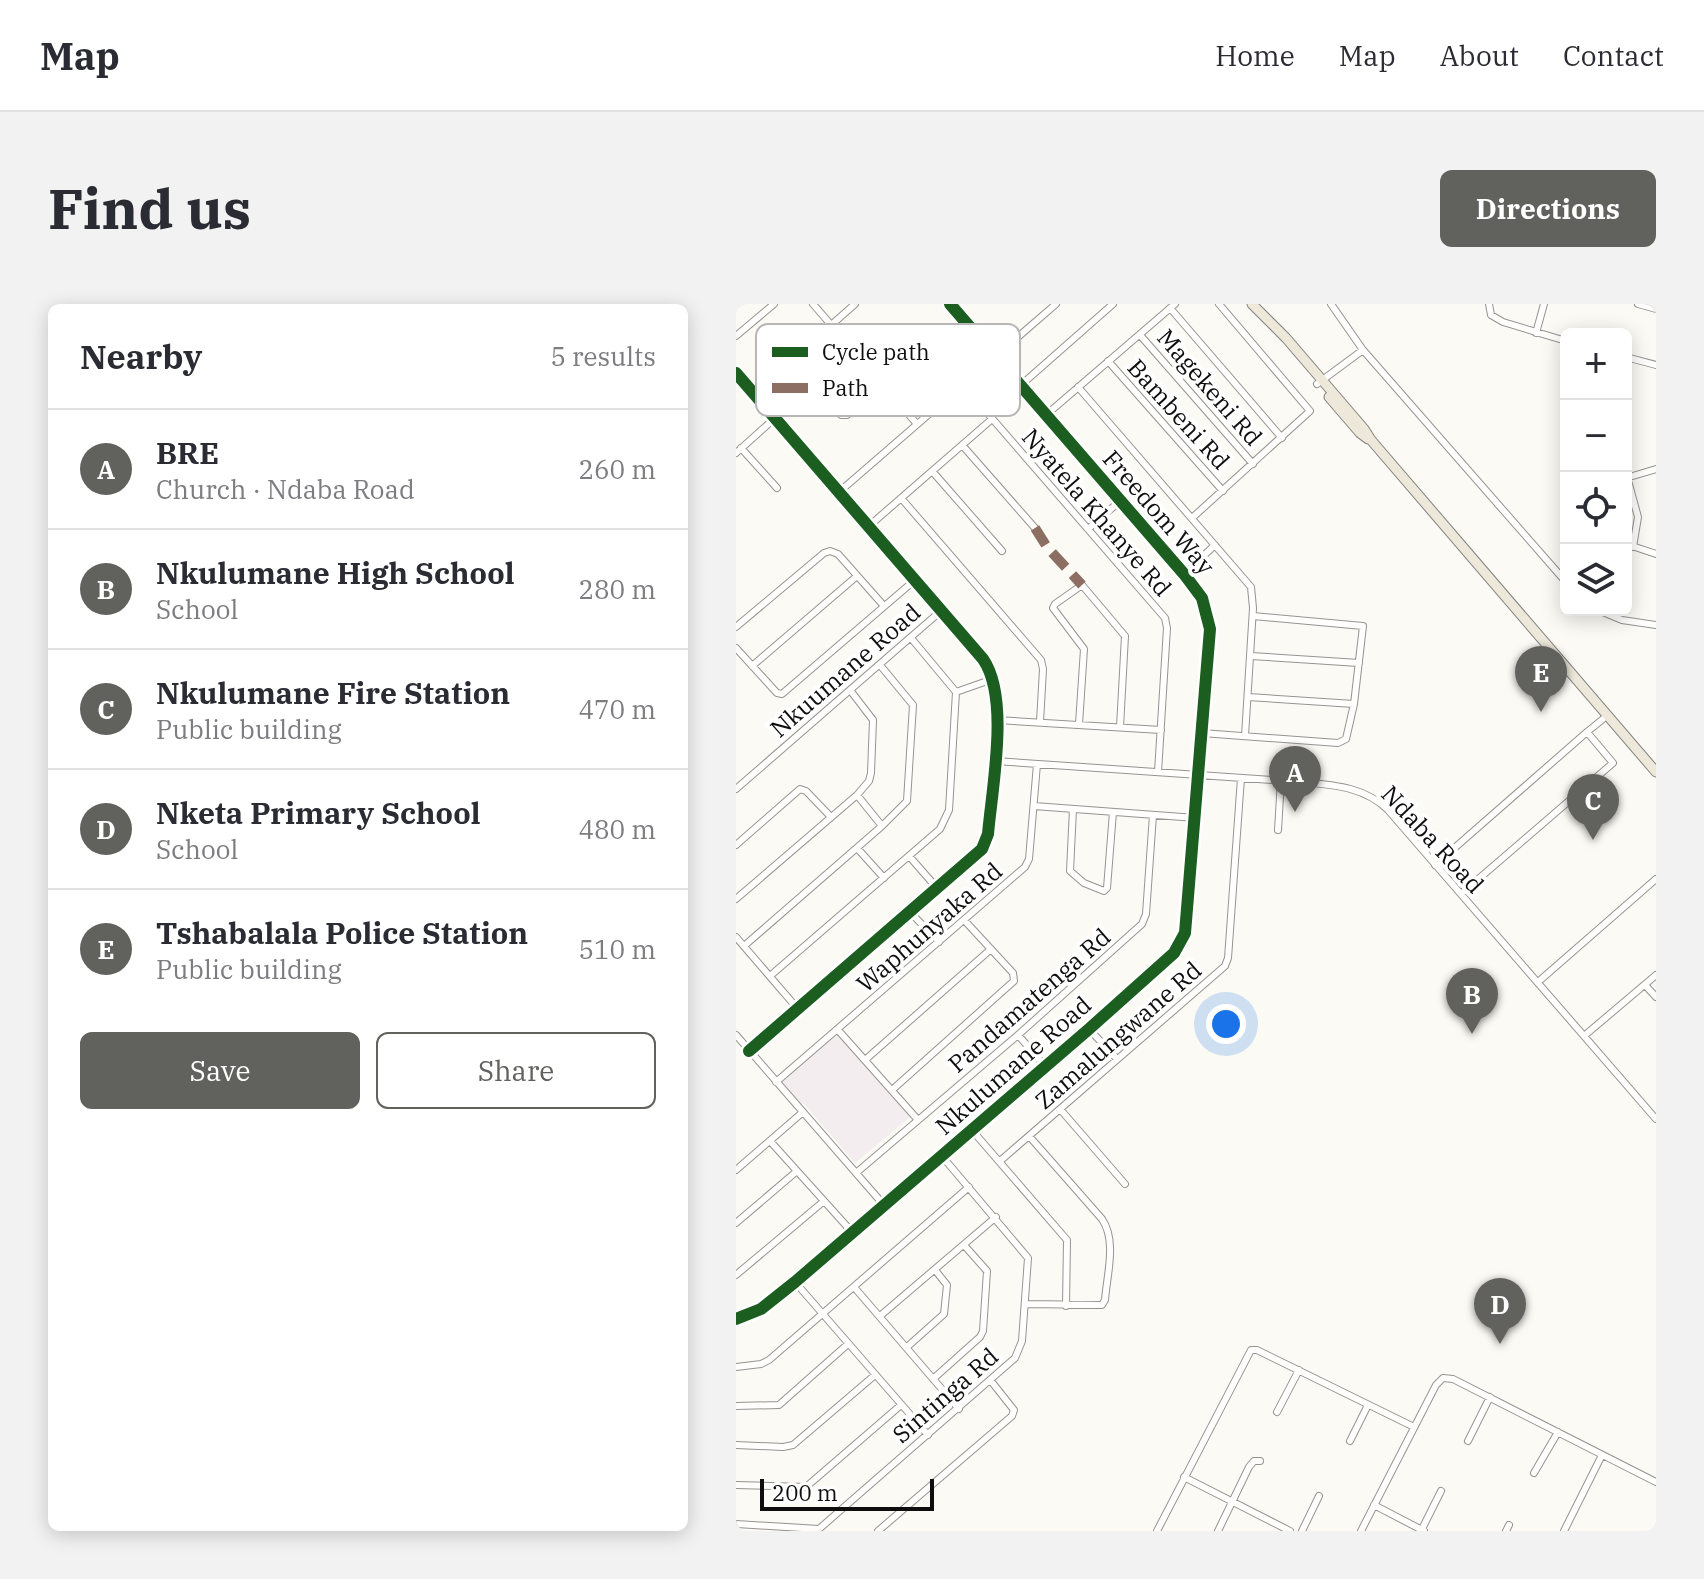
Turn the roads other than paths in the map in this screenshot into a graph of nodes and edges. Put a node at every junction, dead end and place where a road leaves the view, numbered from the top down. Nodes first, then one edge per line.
1 (774, 304) edge
2 (813, 304) edge
3 (855, 304) edge
4 (950, 304) edge
5 (1056, 304) edge
6 (1113, 304) edge
7 (1219, 304) edge
8 (1252, 304) edge
9 (1331, 304) edge
10 (1544, 304) edge
11 (1638, 304) edge
12 (1173, 306) edge
13 (1489, 308) edge
14 (1656, 309) edge
15 (831, 324) joint
16 (967, 324) edge
17 (1536, 333) junction
18 (1020, 335) edge
19 (1140, 335) junction
20 (736, 336) edge
21 (1560, 339) edge
22 (1363, 350) junction
23 (1632, 359) edge
24 (1108, 361) junction
25 (1656, 365) edge
26 (736, 373) edge
27 (1319, 382) junction
28 (1021, 385) joint
29 (1078, 387) junction
30 (756, 396) edge
31 (1046, 415) junction
32 (910, 416) edge
33 (926, 416) edge
34 (989, 416) edge
35 (775, 418) joint
36 (992, 419) junction
37 (917, 424) junction
38 (1282, 438) junction
39 (962, 445) junction
40 (739, 450) edge
41 (1253, 464) junction
42 (1656, 469) edge
43 (932, 471) junction
44 (1632, 476) edge
45 (777, 488) dead end
46 (1223, 491) junction
47 (839, 492) junction
48 (1632, 496) edge
49 (901, 498) junction
50 (1120, 501) junction
51 (1192, 518) junction
52 (869, 526) junction
53 (1035, 528) dead end
54 (1088, 529) junction
55 (1632, 539) edge
56 (1215, 545) junction
57 (1632, 547) edge
58 (1002, 551) dead end
59 (1656, 554) edge
60 (1184, 574) junction
61 (1560, 575) edge
62 (857, 576) junction
63 (915, 580) junction
64 (884, 606) junction
65 (942, 610) junction
66 (1253, 616) junction
67 (1612, 616) edge
68 (1656, 625) edge
69 (736, 627) edge
70 (911, 638) junction
71 (736, 648) edge
72 (1251, 656) junction
73 (1359, 663) junction
74 (880, 665) junction
75 (752, 666) junction
76 (993, 679) junction
77 (850, 690) junction
78 (956, 692) junction
79 (1248, 697) junction
80 (1354, 704) junction
81 (1608, 715) junction
82 (997, 720) junction
83 (1040, 722) junction
84 (1079, 724) junction
85 (1120, 727) junction
86 (1161, 730) junction
87 (1587, 732) junction
88 (1202, 733) junction
89 (1245, 736) junction
90 (995, 761) junction
91 (1037, 764) junction
92 (1158, 772) junction
93 (1656, 772) edge
94 (1199, 775) junction
95 (1241, 778) junction
96 (1281, 780) junction
97 (736, 789) edge
98 (857, 795) junction
99 (1034, 806) junction
100 (1073, 809) junction
101 (1113, 812) junction
102 (1153, 815) junction
103 (831, 817) junction
104 (1196, 818) junction
105 (882, 826) junction
106 (1278, 830) dead end
107 (736, 845) edge
108 (857, 848) junction
109 (909, 856) junction
110 (1435, 865) junction
111 (884, 878) junction
112 (1656, 879) edge
113 (937, 888) junction
114 (1461, 894) junction
115 (736, 899) edge
116 (910, 912) junction
117 (965, 921) junction
118 (736, 937) edge
119 (939, 942) junction
120 (744, 946) junction
121 (991, 949) junction
122 (1656, 975) edge
123 (770, 976) junction
124 (1538, 982) junction
125 (1645, 985) junction
126 (1656, 997) edge
127 (797, 1008) junction
128 (1089, 1029) junction
129 (838, 1030) junction
130 (736, 1035) edge
131 (1018, 1035) junction
132 (1584, 1036) junction
133 (749, 1051) junction
134 (1117, 1059) junction
135 (865, 1060) junction
136 (1045, 1066) junction
137 (776, 1082) junction
138 (892, 1090) junction
139 (1060, 1109) junction
140 (803, 1112) junction
141 (1656, 1119) edge
142 (918, 1120) junction
143 (971, 1129) junction
144 (1029, 1136) junction
145 (770, 1141) junction
146 (941, 1155) junction
147 (1000, 1161) junction
148 (736, 1170) edge
149 (797, 1171) junction
150 (856, 1173) junction
151 (1125, 1184) dead end
152 (969, 1187) junction
153 (824, 1201) junction
154 (883, 1204) junction
155 (996, 1217) junction
156 (736, 1223) edge
157 (852, 1232) junction
158 (964, 1245) junction
159 (935, 1270) junction
160 (736, 1275) edge
161 (795, 1282) junction
162 (854, 1287) junction
163 (1026, 1304) junction
164 (1066, 1306) junction
165 (823, 1313) junction
166 (880, 1316) junction
167 (736, 1319) edge
168 (848, 1344) junction
169 (907, 1347) junction
170 (736, 1367) edge
171 (1299, 1370) junction
172 (875, 1375) junction
173 (933, 1379) junction
174 (991, 1381) junction
175 (1490, 1397) junction
176 (901, 1405) junction
177 (1368, 1405) junction
178 (736, 1406) edge
179 (959, 1409) junction
180 (1277, 1412) dead end
181 (1414, 1427) junction
182 (1558, 1432) junction
183 (928, 1435) junction
184 (1350, 1441) dead end
185 (1468, 1441) dead end
186 (736, 1445) edge
187 (1602, 1455) junction
188 (1260, 1461) dead end
189 (1534, 1473) dead end
190 (1184, 1477) junction
191 (1656, 1482) edge
192 (736, 1485) edge
193 (1441, 1491) dead end
194 (1319, 1496) dead end
195 (1232, 1501) junction
196 (1374, 1505) junction
197 (736, 1526) edge
198 (776, 1529) edge
199 (1566, 1529) edge
200 (878, 1531) edge
201 (1157, 1531) edge
202 (1218, 1531) edge
203 (1290, 1531) edge
204 (1302, 1531) edge
205 (1361, 1531) edge
206 (1422, 1531) edge
207 (1576, 1531) edge

1 - 20 street
2 - 15 street
3 - 15 street
4 - 16 street, Freedom Way
5 - 18 street
6 - 28 street
7 - 38 street
8 - 27 main road
9 - 22 street
10 - 17 street
11 - 14 street
12 - 19 street
12 - 38 street
13 - 17 street
17 - 21 street
19 - 24 street
19 - 41 street, Magekeni Rd
22 - 27 street
22 - 61 street
23 - 25 street
24 - 29 street
24 - 46 street, Bambeni Rd
26 - 30 street
27 - 81 main road
28 - 31 street, Freedom Way
29 - 31 street
29 - 51 street
31 - 50 street, Freedom Way
32 - 37 street
33 - 37 street
34 - 36 street, Nyatela Khanye Rd
35 - 40 street
35 - 47 street
36 - 39 street
36 - 54 street, Nyatela Khanye Rd
37 - 47 street
38 - 41 street
39 - 43 street
39 - 53 street
40 - 45 street
41 - 46 street
42 - 44 street
43 - 49 street
43 - 58 street
46 - 51 street
47 - 52 street
48 - 55 street
49 - 52 street
49 - 83 street
50 - 54 street
50 - 60 street, Freedom Way
51 - 56 street
52 - 63 street
54 - 86 street, Nyatela Khanye Rd
56 - 60 street
56 - 66 street
57 - 59 street
60 - 88 street, Freedom Way
62 - 64 street
62 - 69 street
62 - 75 street
63 - 64 street
63 - 65 street
64 - 75 street
65 - 70 street, Nkuumane Road
65 - 76 street
66 - 72 street
66 - 73 street
67 - 68 street
70 - 74 street, Nkuumane Road
70 - 78 street
71 - 75 street
72 - 73 street
72 - 79 street
73 - 80 street
74 - 77 street, Nkuumane Road
74 - 105 street
76 - 78 street
76 - 82 street
77 - 97 street, Nkuumane Road
77 - 98 street
78 - 109 street
79 - 80 street
79 - 89 street
80 - 89 street
81 - 87 street
81 - 93 main road
82 - 83 street
82 - 90 street
83 - 84 street
84 - 85 street
84 - 85 street
85 - 86 street
86 - 92 street, Nyatela Khanye Rd
87 - 110 street
87 - 114 street
88 - 89 street
88 - 94 street, Freedom Way
90 - 91 street, Ndaba Road
90 - 113 street
91 - 92 street, Ndaba Road
91 - 99 street, Waphunyaka Rd
92 - 94 street, Ndaba Road
94 - 95 street, Ndaba Road
94 - 104 street, Nkulumane Road
95 - 96 street, Ndaba Road
95 - 134 street, Zamalungwane Rd
96 - 106 street
96 - 110 street, Ndaba Road
98 - 103 street
98 - 105 street
99 - 100 street
99 - 117 street, Waphunyaka Rd
100 - 101 street
100 - 101 street
101 - 102 street
102 - 104 street
102 - 131 street, Pandamatenga Rd
103 - 107 street
103 - 115 street
104 - 128 street, Nkulumane Road
105 - 108 street
108 - 111 street
108 - 120 street
109 - 111 street
109 - 113 street
110 - 114 street, Ndaba Road
111 - 123 street
112 - 124 street
113 - 116 street
114 - 124 street, Ndaba Road
116 - 119 street
116 - 127 street
117 - 119 street, Waphunyaka Rd
117 - 121 street
118 - 120 street
119 - 129 street, Waphunyaka Rd
120 - 123 street
121 - 135 street
121 - 138 street
122 - 125 street
123 - 127 street
124 - 132 street, Ndaba Road
125 - 126 street
125 - 132 street
127 - 133 street
128 - 134 street
128 - 136 street, Nkulumane Road
129 - 135 street
129 - 137 street, Waphunyaka Rd
130 - 133 street
131 - 136 street
131 - 142 street, Pandamatenga Rd
132 - 141 street, Ndaba Road
133 - 137 street
134 - 139 street, Zamalungwane Rd
135 - 138 street
136 - 143 street, Nkulumane Road
137 - 140 street
138 - 142 street
139 - 144 street, Zamalungwane Rd
139 - 151 street
140 - 145 street
140 - 150 street
142 - 150 street, Pandamatenga Rd
143 - 146 street, Nkulumane Road
143 - 147 street
144 - 147 street, Zamalungwane Rd
144 - 164 street
145 - 148 street
145 - 149 street
146 - 152 street, Sintinga Rd
146 - 154 street, Nkulumane Road
147 - 164 street
149 - 153 street
149 - 156 street
150 - 154 street
152 - 155 street, Sintinga Rd
152 - 162 street
153 - 157 street
153 - 160 street
154 - 157 street, Nkulumane Road
155 - 158 street
155 - 163 street, Sintinga Rd
157 - 161 street, Nkulumane Road
158 - 159 street
158 - 173 street
159 - 166 street
159 - 169 street
161 - 165 street
161 - 167 street, Nkulumane Road
162 - 165 street
162 - 166 street
163 - 164 street
163 - 174 street, Sintinga Rd
165 - 168 street
165 - 170 street
166 - 169 street
168 - 172 street
168 - 178 street
169 - 173 street
171 - 177 street
171 - 180 street
171 - 190 street
172 - 176 street
172 - 186 street
173 - 179 street
174 - 179 street, Sintinga Rd
174 - 200 street
175 - 181 street
175 - 182 street
175 - 185 street
176 - 183 street
176 - 192 street
177 - 181 street
177 - 184 street
179 - 183 street, Sintinga Rd
181 - 196 street
182 - 187 street
182 - 189 street
183 - 198 street, Sintinga Rd
187 - 191 street
187 - 199 street
188 - 195 street
190 - 195 street
190 - 201 street
193 - 206 street
194 - 204 street
195 - 202 street
195 - 203 street
196 - 205 street
196 - 206 street
197 - 198 street, Sintinga Rd
199 - 207 street

